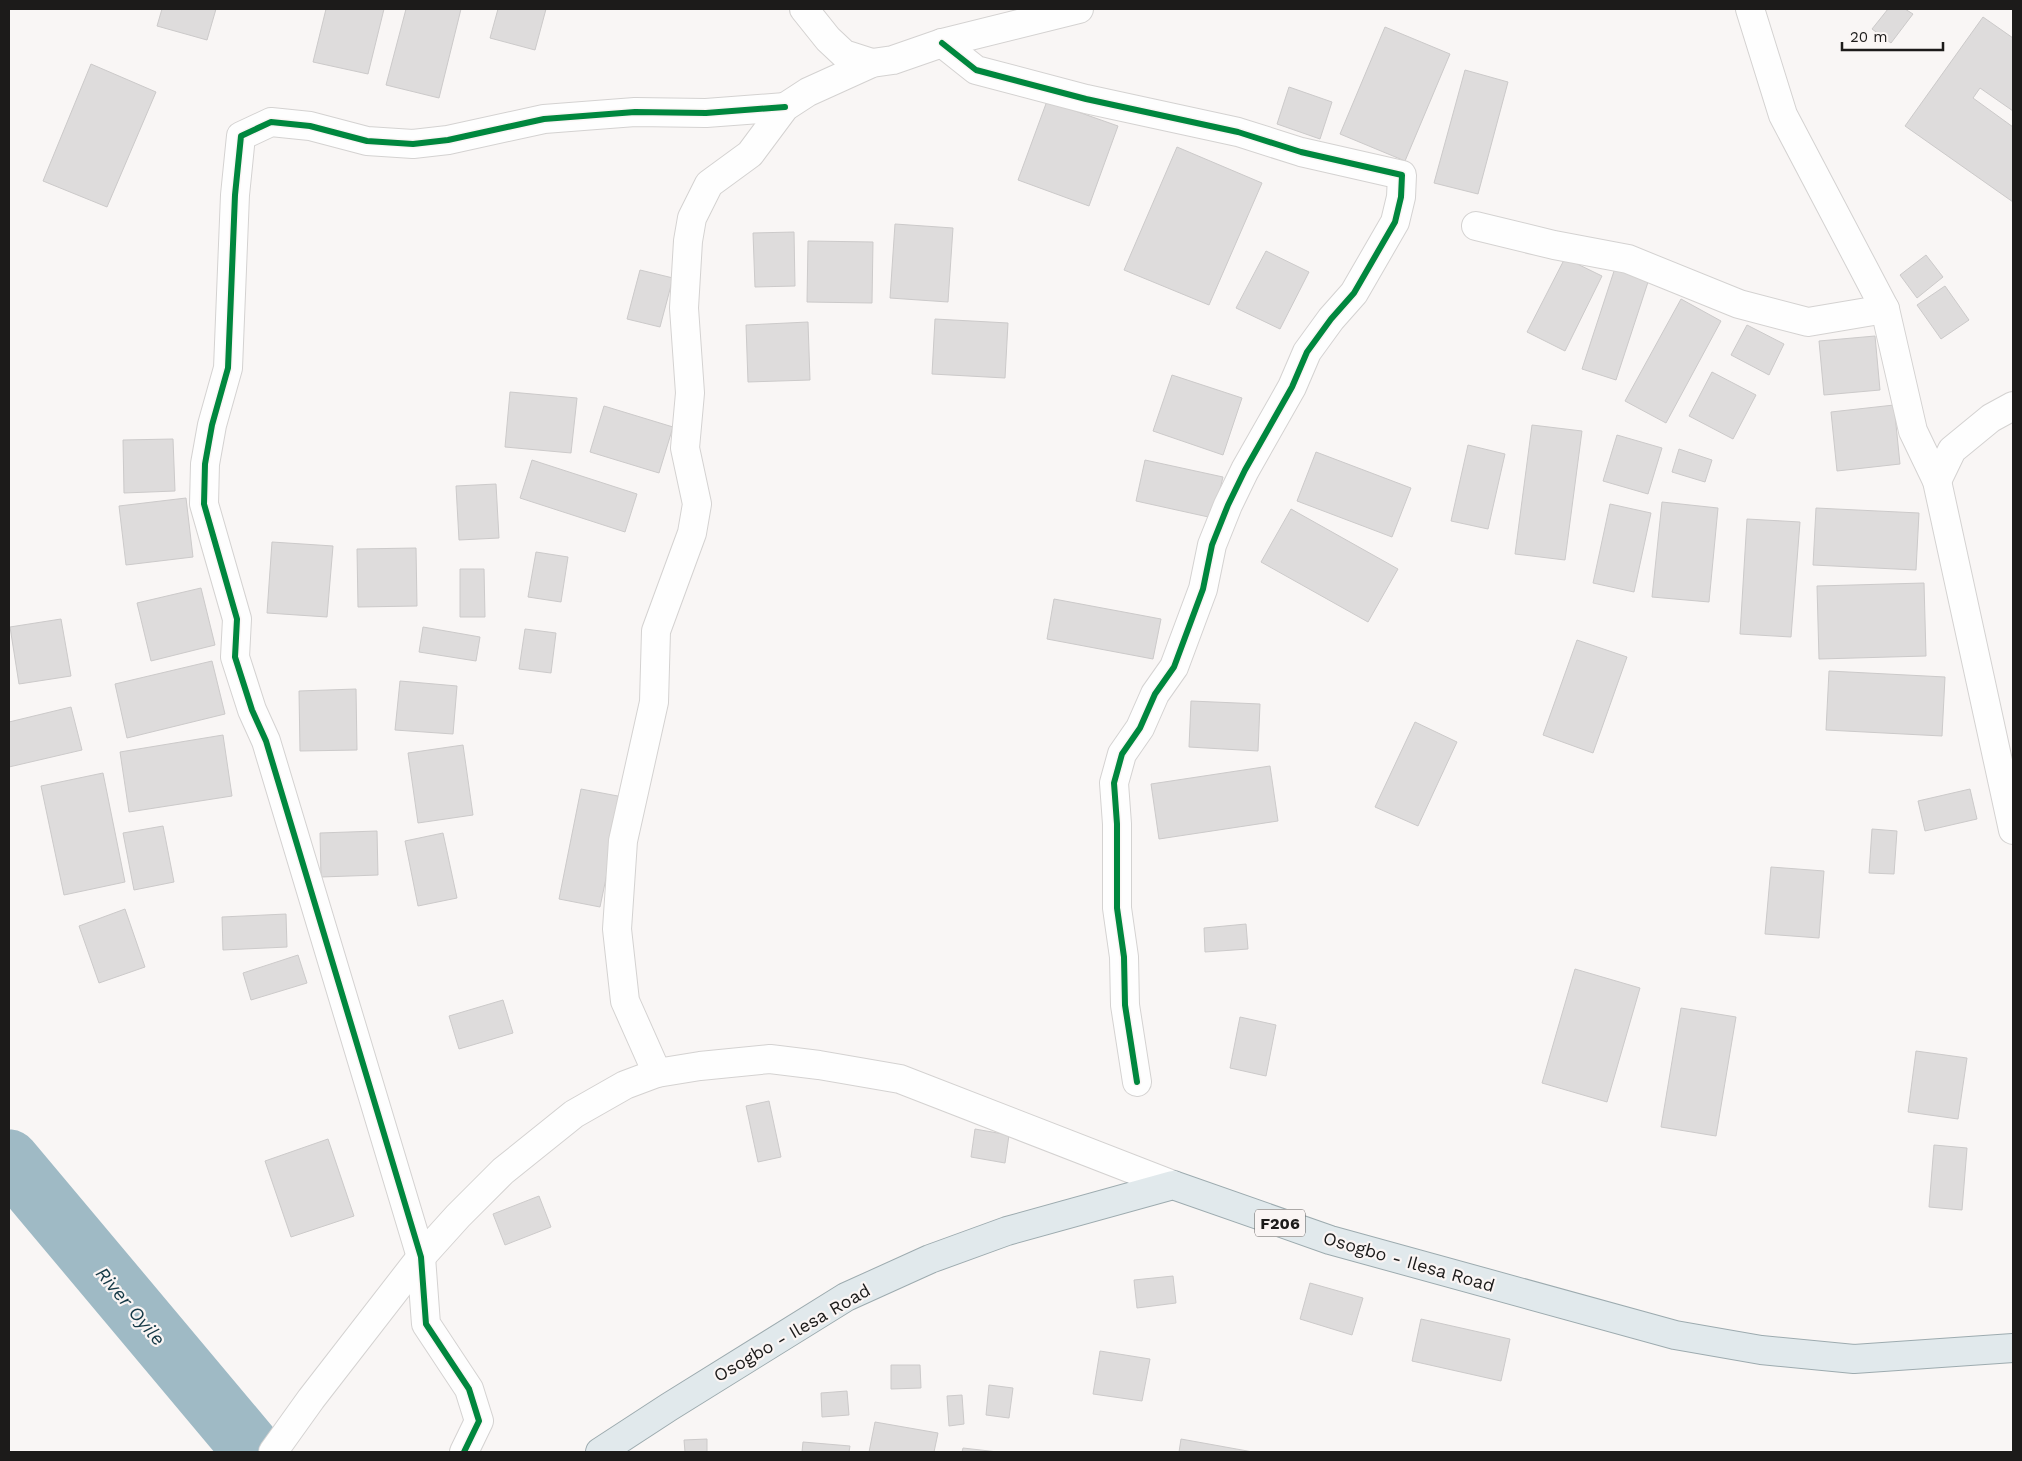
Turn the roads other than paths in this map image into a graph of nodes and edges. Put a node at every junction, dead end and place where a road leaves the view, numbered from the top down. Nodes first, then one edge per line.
1 (804, 9) edge
2 (1079, 9) edge
3 (1750, 9) edge
4 (942, 43) junction
5 (872, 64) junction
6 (785, 107) junction
7 (1476, 226) dead end
8 (1885, 309) junction
9 (2013, 406) edge
10 (1937, 481) junction
11 (2009, 787) edge
12 (2013, 830) edge
13 (657, 1073) junction
14 (1137, 1082) dead end
15 (1173, 1185) junction
16 (421, 1258) junction
17 (2013, 1348) edge
18 (273, 1452) edge
19 (464, 1452) edge
20 (600, 1452) edge

1 - 5 street
2 - 4 street
3 - 8 street
4 - 5 street
4 - 14 street
5 - 6 street
6 - 13 street
6 - 16 street
7 - 8 street
8 - 10 street
9 - 10 street
10 - 11 street
11 - 12 street
13 - 15 street
13 - 16 street
15 - 17 main road, Osogbo - Ilesa Road / F206
15 - 20 main road, Osogbo - Ilesa Road
16 - 18 street
16 - 19 street

